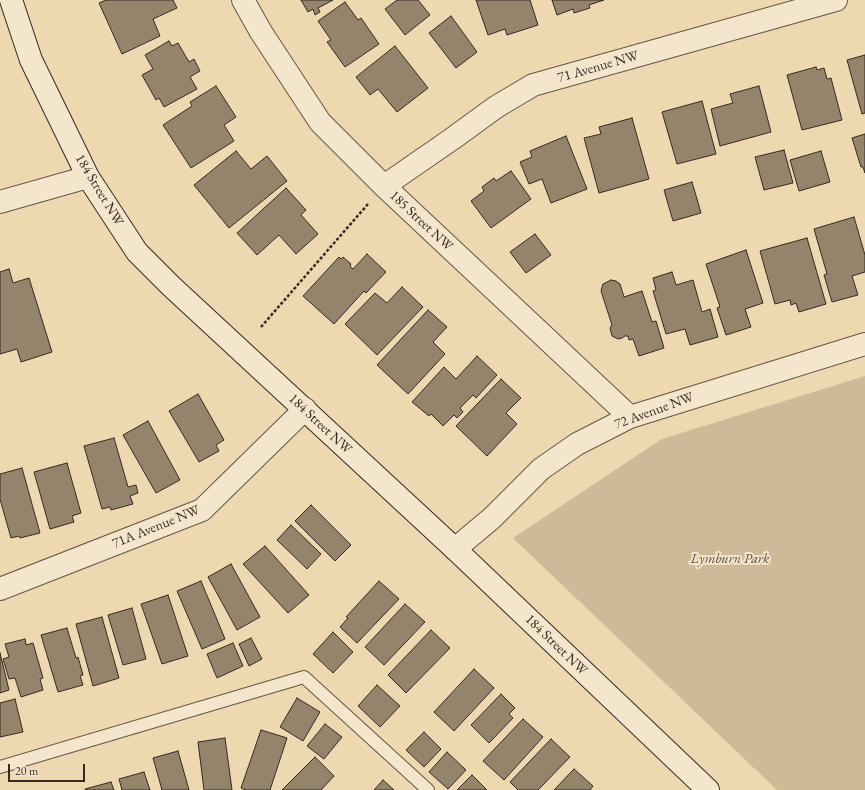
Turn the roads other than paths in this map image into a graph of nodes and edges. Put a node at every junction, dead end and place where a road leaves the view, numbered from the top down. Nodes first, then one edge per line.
1 (11, 0) edge
2 (243, 0) edge
3 (836, 0) edge
4 (88, 177) junction
5 (384, 186) junction
6 (0, 202) edge
7 (865, 344) edge
8 (305, 409) junction
9 (630, 417) junction
10 (455, 549) junction
11 (0, 589) edge
12 (0, 767) edge
13 (428, 790) edge
14 (708, 790) edge

1 - 4 street, 184 Street NW
2 - 5 street, 185 Street NW
3 - 5 street, 71 Avenue NW
4 - 6 street
4 - 8 street, 184 Street NW
5 - 9 street, 185 Street NW
7 - 9 street, 72 Avenue NW
8 - 10 street, 184 Street NW
8 - 11 street, 71A Avenue NW
9 - 10 street, 72 Avenue NW
10 - 14 street, 184 Street NW
12 - 13 lane

